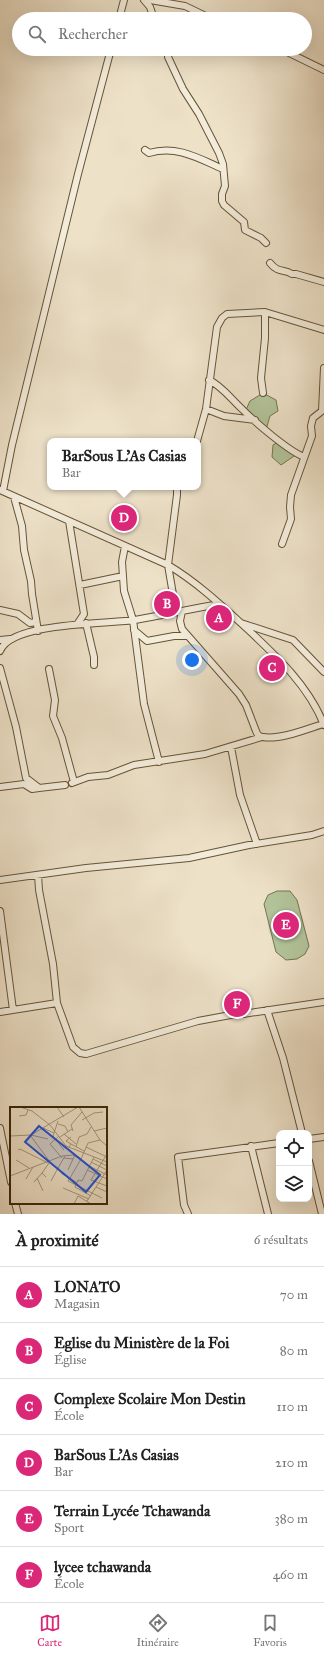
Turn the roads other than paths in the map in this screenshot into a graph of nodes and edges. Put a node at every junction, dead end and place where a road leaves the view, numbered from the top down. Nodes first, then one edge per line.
1 (124, 0) edge
2 (144, 0) edge
3 (150, 0) edge
4 (120, 12) edge
5 (152, 12) edge
6 (197, 12) edge
7 (109, 56) edge
8 (168, 56) edge
9 (296, 56) edge
10 (324, 70) edge
11 (145, 150) dead end
12 (223, 169) junction
13 (266, 243) dead end
14 (270, 263) dead end
15 (324, 282) edge
16 (265, 312) junction
17 (324, 330) edge
18 (324, 368) edge
19 (209, 380) junction
20 (263, 393) dead end
21 (206, 410) junction
22 (323, 413) edge
23 (255, 420) junction
24 (198, 438) edge
25 (304, 457) junction
26 (2, 490) edge
27 (177, 490) edge
28 (14, 497) junction
29 (69, 521) junction
30 (282, 544) dead end
31 (125, 546) junction
32 (168, 565) junction
33 (123, 576) junction
34 (80, 585) junction
35 (210, 596) junction
36 (219, 604) junction
37 (203, 607) junction
38 (0, 610) edge
39 (179, 611) junction
40 (84, 614) junction
41 (133, 620) junction
42 (36, 622) junction
43 (88, 622) junction
44 (240, 622) junction
45 (78, 623) junction
46 (134, 630) junction
47 (38, 631) junction
48 (187, 636) junction
49 (10, 639) junction
50 (0, 640) edge
51 (147, 640) junction
52 (137, 651) junction
53 (0, 652) edge
54 (94, 665) dead end
55 (0, 668) edge
56 (49, 669) dead end
57 (324, 672) edge
58 (324, 724) edge
59 (262, 737) junction
60 (231, 747) junction
61 (159, 762) junction
62 (65, 785) dead end
63 (0, 787) edge
64 (38, 788) junction
65 (324, 831) edge
66 (256, 844) junction
67 (38, 875) junction
68 (0, 880) edge
69 (0, 911) edge
70 (324, 1002) edge
71 (57, 1003) junction
72 (13, 1010) junction
73 (267, 1010) junction
74 (0, 1012) edge
75 (0, 1128) edge
76 (301, 1130) edge
77 (324, 1137) edge
78 (312, 1138) edge
79 (276, 1143) edge
80 (251, 1146) junction
81 (310, 1166) edge
82 (10, 1177) edge
83 (15, 1204) edge
84 (18, 1214) edge
85 (188, 1214) edge
86 (268, 1214) edge
87 (322, 1214) edge

1 - 4 street
2 - 5 street
3 - 6 street
7 - 26 street
8 - 12 street
9 - 10 street
11 - 12 street
12 - 13 street
14 - 15 street
16 - 17 street
16 - 19 street
16 - 20 street
18 - 22 street
19 - 21 street
19 - 23 street
21 - 23 street
21 - 24 street
22 - 25 street
23 - 25 street
25 - 30 street
26 - 28 street
27 - 32 street
28 - 29 street
28 - 42 street
29 - 31 street
29 - 34 street
31 - 32 street
31 - 33 street
32 - 35 street
32 - 39 street
33 - 34 street
33 - 41 street
34 - 40 street
35 - 36 street
35 - 37 street
36 - 37 street
36 - 44 street
37 - 39 street
38 - 42 street
39 - 41 street
39 - 48 street
40 - 43 street
40 - 45 street
41 - 43 street
41 - 46 street
42 - 47 street
43 - 45 street
43 - 54 street
44 - 57 street
44 - 58 street
45 - 47 street
46 - 51 street
46 - 52 street
47 - 49 street
48 - 51 street
48 - 59 street
49 - 50 street
49 - 53 street
51 - 52 street
52 - 61 street
55 - 64 street
56 - 61 street
58 - 59 street
59 - 60 street
60 - 61 street
60 - 66 street
62 - 64 street
63 - 64 street
65 - 66 street
66 - 67 street
67 - 68 street
67 - 71 street
69 - 72 street
70 - 73 street
71 - 72 street
71 - 73 street
72 - 74 street
73 - 76 street
75 - 82 street
77 - 78 street
79 - 80 street
80 - 85 street
80 - 86 street
81 - 87 street
83 - 84 street

